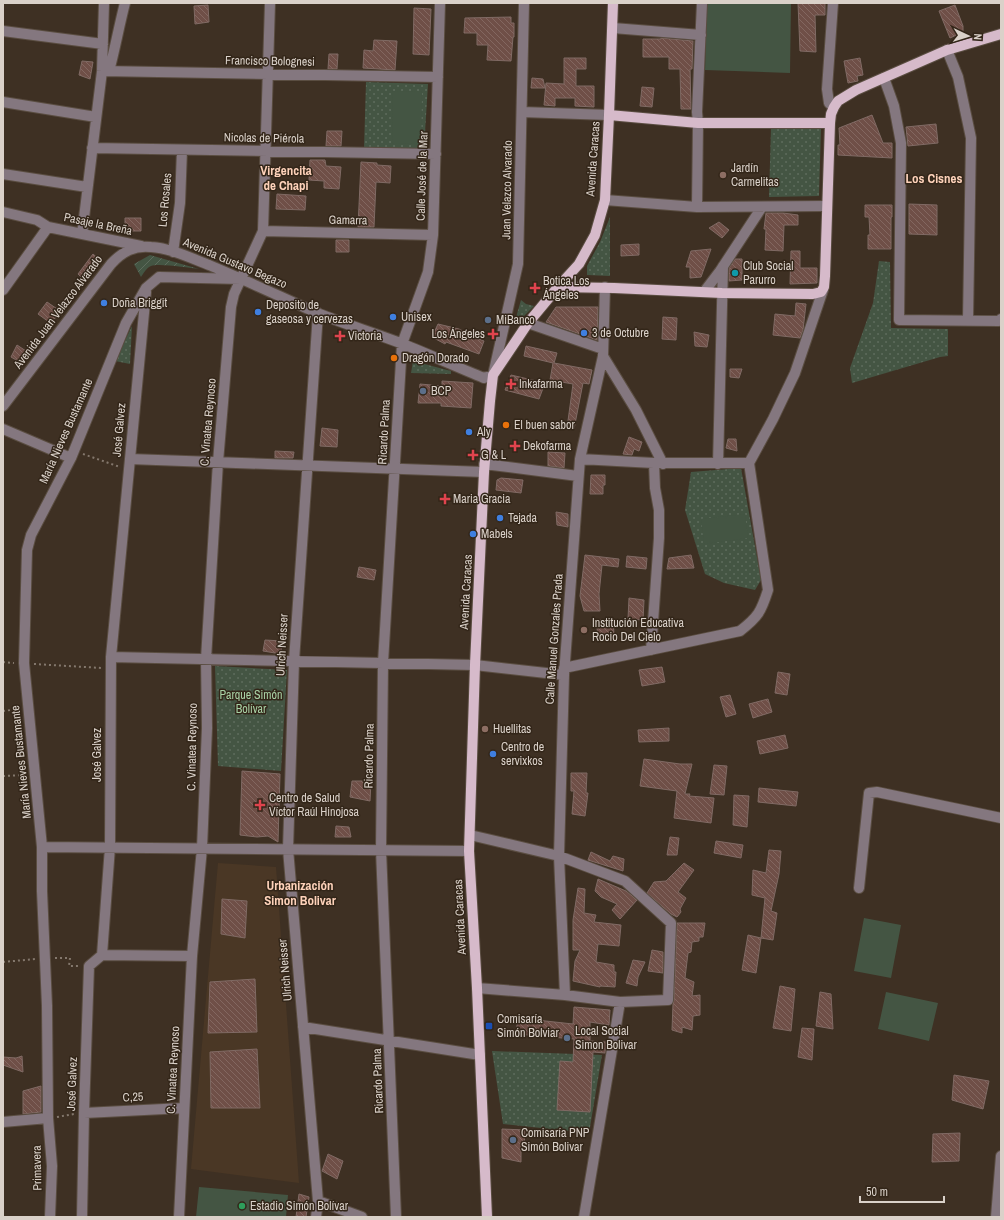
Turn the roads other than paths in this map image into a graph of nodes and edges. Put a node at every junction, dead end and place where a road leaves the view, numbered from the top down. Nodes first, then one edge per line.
1 (104, 3) edge
2 (125, 3) edge
3 (270, 3) edge
4 (440, 3) edge
5 (519, 3) edge
6 (524, 3) edge
7 (613, 3) edge
8 (702, 3) edge
9 (833, 3) edge
10 (613, 28) junction
11 (3, 31) edge
12 (1001, 34) edge
13 (701, 35) junction
14 (103, 44) junction
15 (947, 50) junction
16 (106, 71) junction
17 (268, 74) junction
18 (438, 77) junction
19 (884, 78) junction
20 (3, 102) edge
21 (834, 107) junction
22 (522, 112) junction
23 (610, 115) junction
24 (96, 117) junction
25 (698, 123) junction
26 (830, 123) junction
27 (92, 148) junction
28 (182, 150) junction
29 (266, 151) junction
30 (436, 154) junction
31 (3, 174) edge
32 (88, 187) junction
33 (604, 200) junction
34 (827, 206) junction
35 (697, 207) junction
36 (762, 207) junction
37 (3, 212) edge
38 (48, 227) junction
39 (263, 231) junction
40 (82, 234) junction
41 (433, 235) junction
42 (143, 246) junction
43 (173, 252) junction
44 (723, 266) junction
45 (241, 279) junction
46 (558, 287) junction
47 (146, 288) junction
48 (604, 288) junction
49 (3, 290) edge
50 (823, 290) junction
51 (704, 292) junction
52 (722, 293) junction
53 (318, 313) junction
54 (968, 320) junction
55 (1001, 320) edge
56 (528, 323) junction
57 (402, 344) junction
58 (603, 352) junction
59 (493, 374) junction
60 (3, 406) edge
61 (3, 429) edge
62 (72, 454) junction
63 (130, 459) junction
64 (580, 459) junction
65 (218, 462) junction
66 (658, 463) junction
67 (749, 463) junction
68 (718, 464) junction
69 (307, 466) junction
70 (484, 468) junction
71 (395, 469) junction
72 (578, 476) junction
73 (651, 650) junction
74 (111, 657) junction
75 (206, 659) junction
76 (294, 661) junction
77 (383, 663) junction
78 (475, 665) junction
79 (564, 671) junction
80 (1001, 818) edge
81 (470, 835) junction
82 (42, 847) junction
83 (110, 847) junction
84 (202, 848) junction
85 (288, 849) junction
86 (381, 850) junction
87 (469, 851) junction
88 (559, 856) junction
89 (859, 888) dead end
90 (102, 955) junction
91 (192, 956) junction
92 (478, 988) junction
93 (565, 995) junction
94 (620, 1002) junction
95 (303, 1027) junction
96 (390, 1041) junction
97 (480, 1055) junction
98 (184, 1108) junction
99 (84, 1113) junction
100 (48, 1118) junction
101 (3, 1122) edge
102 (1001, 1156) edge
103 (318, 1200) junction
104 (50, 1217) edge
105 (82, 1217) edge
106 (179, 1217) edge
107 (316, 1217) edge
108 (362, 1217) edge
109 (396, 1217) edge
110 (487, 1217) edge
111 (584, 1217) edge
112 (996, 1217) edge

1 - 14 street
2 - 16 street
3 - 17 street
4 - 18 street, Calle José de la Mar
5 - 6 street
6 - 22 street, Juan Velazco Alvarado
7 - 10 main road, Avenida Caracas
8 - 13 street
9 - 21 street
10 - 13 street
10 - 23 main road, Avenida Caracas
11 - 14 street
12 - 15 main road
13 - 25 street
14 - 16 street
15 - 19 main road
15 - 54 street
16 - 17 street, Francisco Bolognesi
16 - 24 street
17 - 18 street, Francisco Bolognesi
17 - 29 street
18 - 30 street, Calle José de la Mar
19 - 21 main road
19 - 54 street
20 - 24 street
21 - 26 main road
22 - 23 street
22 - 59 street, Juan Velazco Alvarado
23 - 25 main road
23 - 33 main road, Avenida Caracas
24 - 27 street
25 - 26 main road
25 - 35 street
26 - 34 main road
27 - 28 street, Nicolas de Piérola
27 - 32 street
28 - 29 street, Nicolas de Piérola
28 - 43 street, Los Rosales
29 - 30 street, Nicolas de Piérola
29 - 39 street
30 - 41 street, Calle José de la Mar
31 - 32 street
32 - 40 street
33 - 35 street
33 - 46 main road, Avenida Caracas
34 - 36 street
34 - 50 main road
35 - 36 street
36 - 44 street
37 - 38 street, Pasaje la Breña
38 - 40 street, Pasaje la Breña
38 - 49 street
39 - 41 street, Gamarra
39 - 45 street, C. Vinatea Reynoso
40 - 42 street, Pasaje la Breña
41 - 57 street, Calle José de la Mar
42 - 43 street, Avenida Gustavo Begazo
42 - 60 street, Avenida Juan Velazco Alvarado
43 - 45 street, Avenida Gustavo Begazo
44 - 51 street
44 - 52 street
45 - 47 street, María Nieves Bustamante
45 - 53 street, Avenida Gustavo Begazo
45 - 65 street, C. Vinatea Reynoso
46 - 48 main road
46 - 56 main road, Avenida Caracas
47 - 62 street, María Nieves Bustamante
47 - 63 street, José Galvez
48 - 51 main road
48 - 58 street, Calle Manuel Gonzales Prada
50 - 52 main road
50 - 67 street
51 - 52 main road
52 - 68 street
53 - 57 street, Avenida Gustavo Begazo
53 - 69 street, Ulrich Neisser
54 - 55 street
56 - 58 street
56 - 59 main road, Avenida Caracas
57 - 59 street, Avenida Gustavo Begazo
57 - 71 street, Ricardo Palma
58 - 64 street, Calle Manuel Gonzales Prada
58 - 66 street
59 - 70 main road, Avenida Caracas
61 - 62 street
62 - 82 street, María Nieves Bustamante
63 - 65 street
63 - 74 street, José Galvez
64 - 66 street
64 - 72 street, Calle Manuel Gonzales Prada
65 - 69 street
65 - 75 street, C. Vinatea Reynoso
66 - 68 street
66 - 73 street
67 - 68 street
67 - 73 street
69 - 71 street
69 - 76 street, Ulrich Neisser
70 - 71 street
70 - 72 street
70 - 78 main road, Avenida Caracas
71 - 77 street, Ricardo Palma
72 - 79 street, Calle Manuel Gonzales Prada
73 - 79 street
74 - 75 street
74 - 83 street, José Galvez
75 - 76 street
75 - 84 street, C. Vinatea Reynoso
76 - 77 street
76 - 85 street, Ulrich Neisser
77 - 78 street
77 - 86 street, Ricardo Palma
78 - 79 street
78 - 81 main road, Avenida Caracas
79 - 88 street, Calle Manuel Gonzales Prada
80 - 89 street
81 - 87 main road, Avenida Caracas
81 - 88 street
82 - 83 street
82 - 100 street, María Nieves Bustamante
83 - 84 street
83 - 90 street, José Galvez
84 - 85 street
84 - 91 street, C. Vinatea Reynoso
85 - 86 street
85 - 95 street, Ulrich Neisser
86 - 87 street
86 - 96 street, Ricardo Palma
87 - 92 main road, Avenida Caracas
88 - 93 street, Calle Manuel Gonzales Prada
88 - 94 street
90 - 91 street
90 - 99 street, José Galvez
91 - 98 street, C. Vinatea Reynoso
92 - 93 street
92 - 97 main road, Avenida Caracas
93 - 94 street
94 - 111 street
95 - 96 street
95 - 103 street, Ulrich Neisser
96 - 97 street
96 - 109 street, Ricardo Palma
97 - 110 main road, Avenida Caracas
98 - 99 street, C,25
98 - 106 street, C. Vinatea Reynoso
99 - 105 street, José Galvez
100 - 101 street
100 - 104 street, Primavera
102 - 112 street
103 - 107 street, Ulrich Neisser
103 - 108 street

